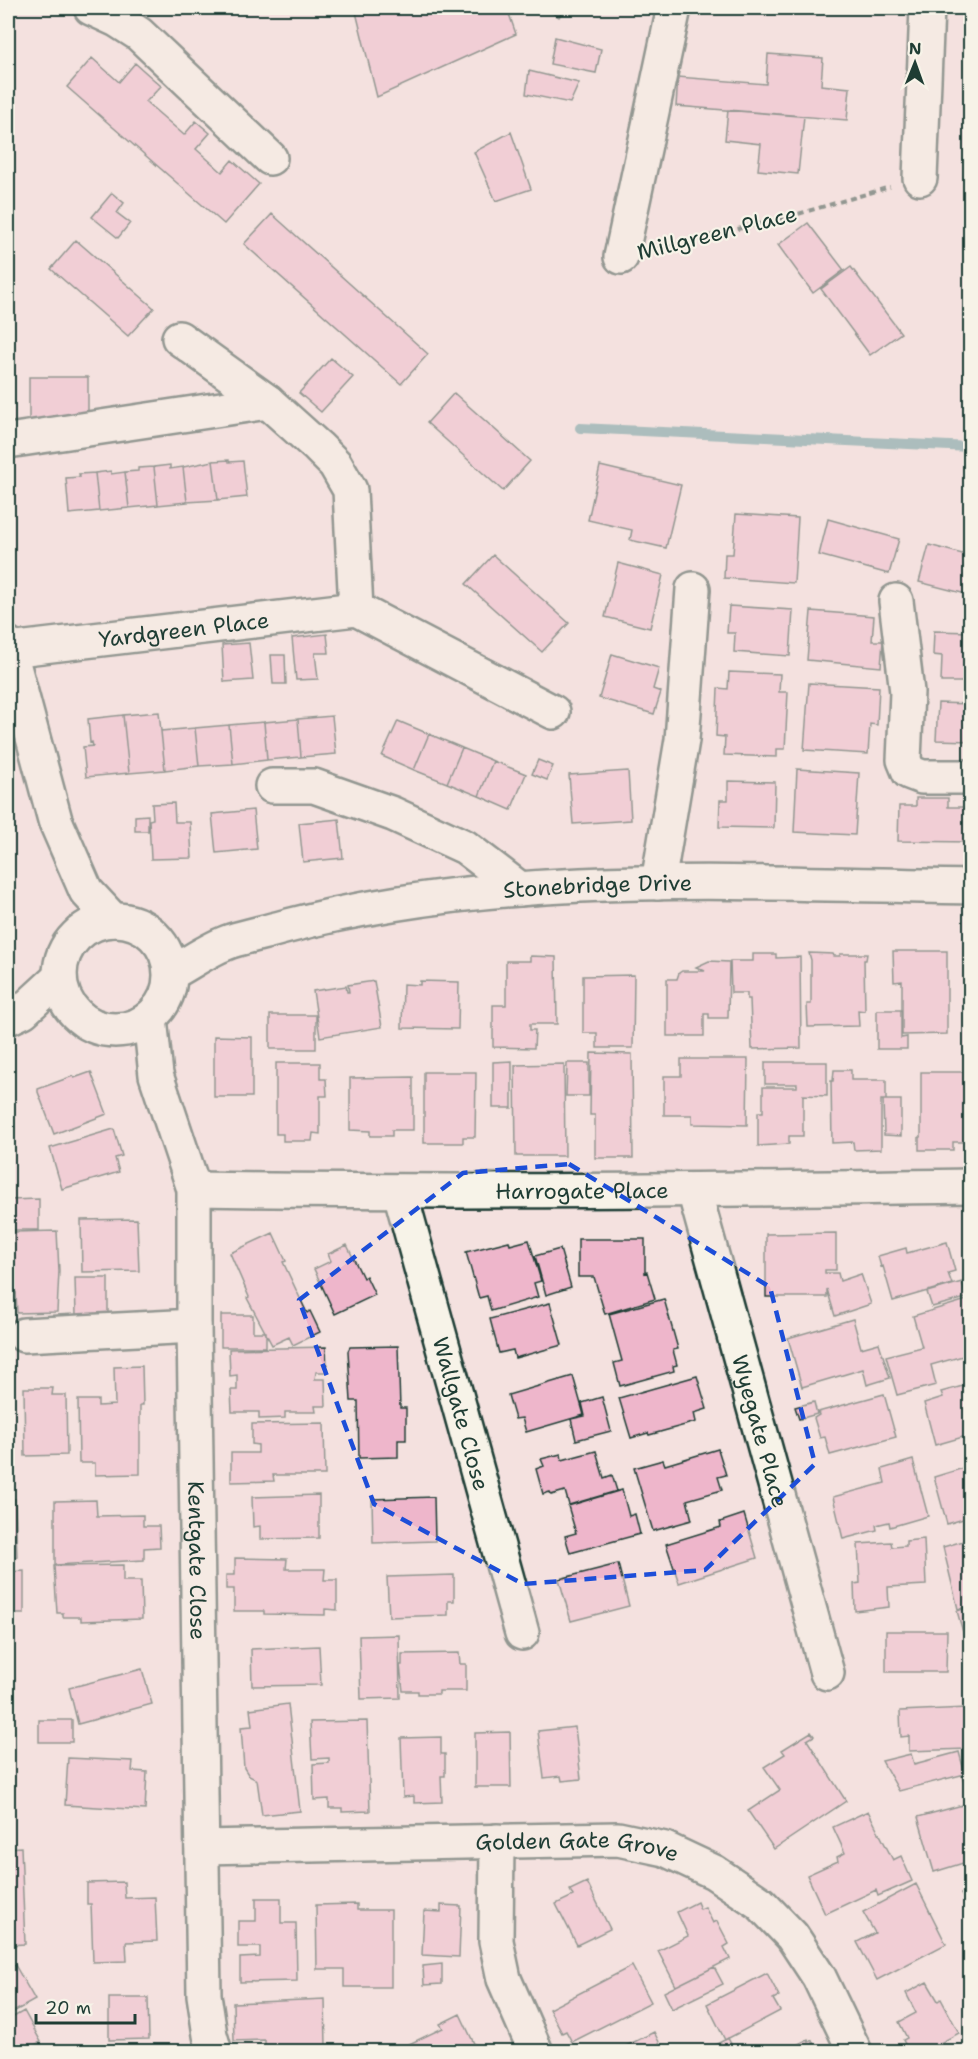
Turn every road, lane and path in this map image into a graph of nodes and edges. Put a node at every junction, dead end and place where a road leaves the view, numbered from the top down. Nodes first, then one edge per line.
1 (91, 8) edge
2 (674, 8) edge
3 (927, 8) edge
4 (270, 158) dead end
5 (920, 178) joint
6 (621, 257) joint
7 (179, 338) dead end
8 (267, 402) junction
9 (8, 441) edge
10 (693, 589) dead end
11 (896, 601) dead end
12 (356, 609) junction
13 (10, 663) edge
14 (553, 712) dead end
15 (29, 725) junction
16 (8, 752) edge
17 (970, 777) edge
18 (272, 786) dead end
19 (658, 883) junction
20 (970, 887) edge
21 (520, 889) junction
22 (86, 891) junction
23 (113, 920) junction
24 (81, 932) junction
25 (159, 941) junction
26 (229, 942) junction
27 (171, 973) junction
28 (60, 977) junction
29 (72, 1009) junction
30 (15, 1014) edge
31 (150, 1018) junction
32 (117, 1030) junction
33 (156, 1075) junction
34 (970, 1185) edge
35 (194, 1189) junction
36 (694, 1190) junction
37 (400, 1192) junction
38 (194, 1326) junction
39 (24, 1335) dead end
40 (522, 1632) dead end
41 (827, 1673) dead end
42 (497, 1841) junction
43 (202, 1847) junction
44 (215, 2052) edge
45 (536, 2052) edge
46 (855, 2052) edge

1 - 4 street
2 - 6 street, Millgreen Place
3 - 5 street
5 - 6 path, Millgreen Place
7 - 8 street
8 - 9 street
8 - 12 street
10 - 19 street
11 - 17 street
12 - 13 street, Yardgreen Place
12 - 14 street
13 - 15 street
15 - 16 street
15 - 22 street
18 - 21 street
19 - 20 street, Stonebridge Drive
19 - 21 street, Stonebridge Drive
21 - 26 street, Stonebridge Drive
22 - 23 street
22 - 24 street
23 - 24 street
23 - 25 street
24 - 28 street
25 - 26 street, Stonebridge Drive
25 - 27 street
26 - 27 street, Stonebridge Drive
27 - 31 street
28 - 29 street
28 - 30 street
29 - 30 street
29 - 32 street
31 - 32 street
31 - 33 street, Kentgate Close
32 - 33 street, Kentgate Close
33 - 35 street, Kentgate Close
34 - 36 street, Harrogate Place
35 - 37 street, Harrogate Place
35 - 38 street, Kentgate Close
36 - 37 street, Harrogate Place
36 - 41 street, Wyegate Place
37 - 40 street, Wallgate Close
38 - 39 street
38 - 43 street, Kentgate Close
42 - 43 street, Golden Gate Grove
42 - 45 street
42 - 46 street, Golden Gate Grove
43 - 44 street, Kentgate Close

